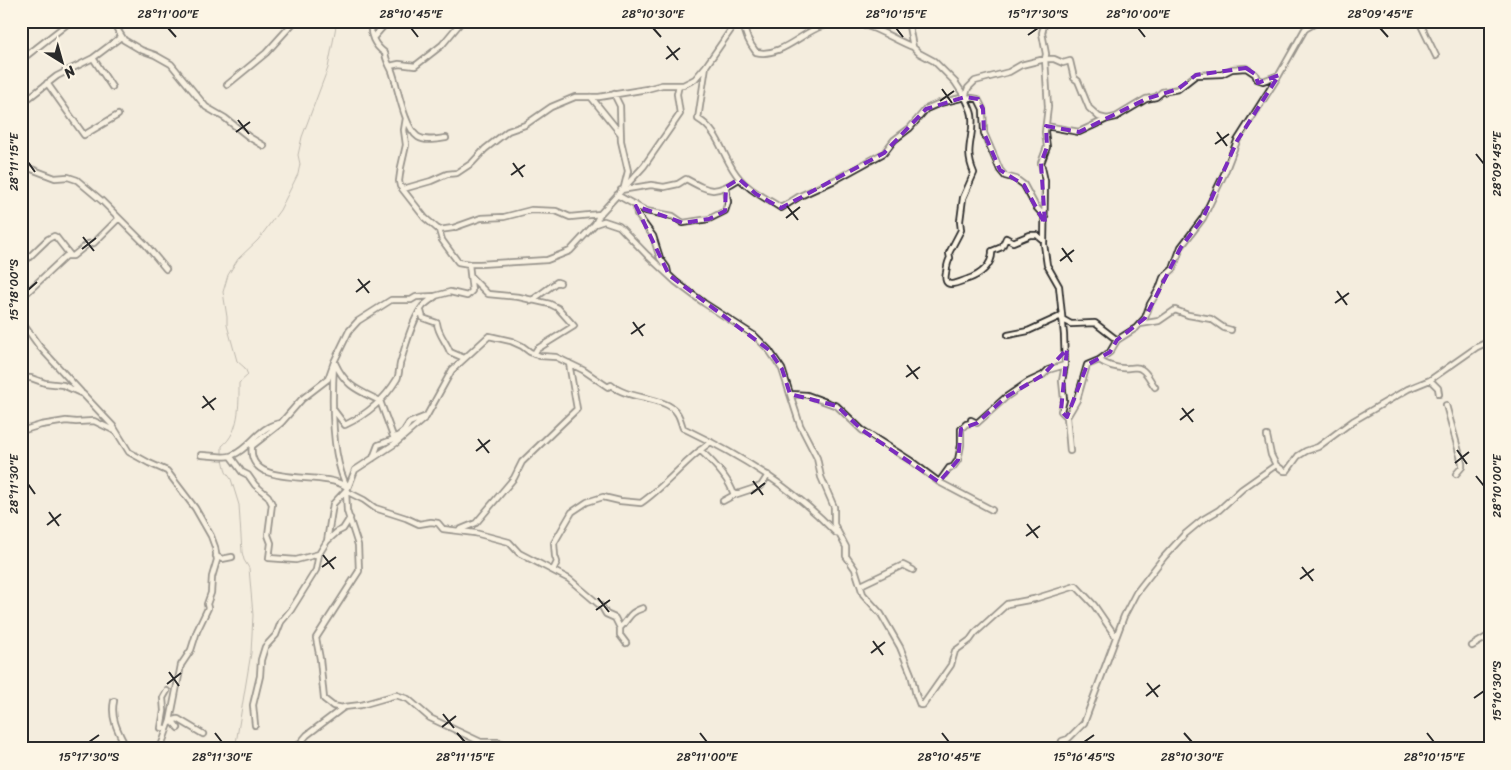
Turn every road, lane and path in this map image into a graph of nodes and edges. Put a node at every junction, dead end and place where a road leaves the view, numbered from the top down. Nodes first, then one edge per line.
1 (71, 21) edge
2 (112, 21) edge
3 (128, 21) edge
4 (294, 21) edge
5 (372, 21) edge
6 (388, 21) edge
7 (462, 21) edge
8 (737, 21) edge
9 (745, 21) edge
10 (908, 21) edge
11 (1045, 21) edge
12 (1319, 21) edge
13 (1419, 21) edge
14 (866, 23) edge
15 (117, 29) junction
16 (121, 37) junction
17 (373, 38) junction
18 (913, 46) junction
19 (1436, 56) dead end
20 (93, 58) junction
21 (1044, 59) junction
22 (21, 60) edge
23 (390, 66) junction
24 (706, 66) junction
25 (1279, 75) junction
26 (46, 83) junction
27 (227, 85) dead end
28 (684, 86) junction
29 (112, 87) dead end
30 (614, 94) junction
31 (591, 97) junction
32 (965, 97) junction
33 (21, 104) edge
34 (118, 115) dead end
35 (406, 118) junction
36 (1107, 119) junction
37 (1046, 126) junction
38 (622, 136) junction
39 (446, 138) dead end
40 (264, 146) dead end
41 (21, 165) edge
42 (739, 178) junction
43 (726, 187) junction
44 (403, 189) junction
45 (623, 189) junction
46 (617, 195) junction
47 (636, 206) junction
48 (600, 214) junction
49 (1045, 217) junction
50 (119, 218) junction
51 (594, 224) junction
52 (439, 230) junction
53 (1044, 241) junction
54 (70, 255) junction
55 (469, 264) junction
56 (21, 265) edge
57 (166, 269) dead end
58 (669, 275) junction
59 (470, 276) junction
60 (560, 284) dead end
61 (437, 296) junction
62 (21, 298) edge
63 (531, 301) junction
64 (421, 310) junction
65 (1062, 317) junction
66 (21, 320) edge
67 (1140, 324) junction
68 (1231, 330) dead end
69 (1008, 336) dead end
70 (1117, 340) junction
71 (1490, 341) edge
72 (534, 354) junction
73 (464, 358) junction
74 (1099, 360) junction
75 (334, 362) junction
76 (569, 363) junction
77 (1065, 365) junction
78 (21, 378) edge
79 (1430, 380) junction
80 (1156, 387) dead end
81 (83, 394) junction
82 (790, 394) junction
83 (1440, 394) dead end
84 (380, 401) junction
85 (1446, 405) dead end
86 (332, 408) junction
87 (426, 416) junction
88 (1067, 418) junction
89 (281, 423) junction
90 (21, 430) edge
91 (117, 432) junction
92 (1267, 436) dead end
93 (394, 439) junction
94 (712, 442) junction
95 (700, 450) junction
96 (1070, 451) dead end
97 (201, 455) dead end
98 (231, 456) junction
99 (373, 458) junction
100 (1276, 465) junction
101 (1456, 474) dead end
102 (768, 475) junction
103 (939, 482) junction
104 (347, 490) junction
105 (734, 495) junction
106 (723, 501) dead end
107 (992, 510) dead end
108 (350, 518) junction
109 (456, 532) junction
110 (839, 536) junction
111 (326, 541) junction
112 (319, 554) junction
113 (216, 556) junction
114 (232, 557) dead end
115 (553, 570) junction
116 (913, 570) dead end
117 (861, 585) junction
118 (643, 608) dead end
119 (620, 628) junction
120 (1490, 635) edge
121 (1116, 637) junction
122 (626, 643) dead end
123 (1472, 646) dead end
124 (167, 691) dead end
125 (114, 701) dead end
126 (343, 708) junction
127 (170, 721) junction
128 (255, 725) dead end
129 (167, 728) junction
130 (178, 728) dead end
131 (203, 734) dead end
132 (128, 749) edge
133 (160, 749) edge
134 (295, 749) edge
135 (520, 749) edge
136 (1059, 749) edge

1 - 22 street
2 - 15 street
3 - 15 street
4 - 27 street
5 - 17 street
6 - 17 street
7 - 23 street
8 - 24 street
9 - 14 street
10 - 18 street
11 - 21 street
12 - 25 street
13 - 19 street
14 - 18 street
15 - 16 street
16 - 20 street
16 - 40 street
17 - 23 street
18 - 32 street
20 - 26 street
20 - 29 street
21 - 32 street
21 - 36 street
21 - 37 street
23 - 35 street
24 - 28 street
24 - 42 street
25 - 36 street
25 - 67 street
26 - 33 street
26 - 34 street
28 - 30 street
28 - 45 street
30 - 31 street
30 - 38 street
31 - 38 street
31 - 44 street
32 - 42 street
32 - 49 street
32 - 53 street
35 - 39 street
35 - 44 street
36 - 37 street
37 - 49 street
38 - 45 street
41 - 50 street
42 - 43 street
43 - 45 street
43 - 47 street
44 - 52 street
45 - 46 street
46 - 47 street
46 - 48 street
47 - 58 street
48 - 51 street
48 - 52 street
49 - 53 street
50 - 54 street
50 - 57 street
51 - 55 street
51 - 58 street
52 - 55 street
53 - 65 street
54 - 56 street
54 - 62 street
55 - 59 street
58 - 82 street
59 - 61 street
59 - 63 street
60 - 63 street
61 - 64 street
61 - 75 street
63 - 72 street
64 - 73 street
64 - 84 street
65 - 69 street
65 - 70 street
65 - 77 street
66 - 81 street
67 - 68 street
67 - 70 street
70 - 74 street
71 - 79 street
72 - 73 street
72 - 76 street
73 - 87 street
74 - 80 street
74 - 88 street
75 - 84 street
75 - 86 street
75 - 89 street
76 - 94 street
76 - 109 street
77 - 88 street
77 - 103 street
78 - 81 street
79 - 83 street
79 - 100 street
81 - 91 street
82 - 103 street
82 - 110 street
84 - 86 street
84 - 93 street
85 - 101 street
86 - 104 street
87 - 93 street
87 - 99 street
88 - 96 street
89 - 98 street
89 - 104 street
90 - 91 street
91 - 113 street
92 - 100 street
93 - 99 street
94 - 95 street
94 - 102 street
95 - 105 street
95 - 115 street
97 - 98 street
98 - 112 street
99 - 104 street
100 - 121 street
102 - 105 street
102 - 110 street
103 - 107 street
104 - 108 street
104 - 109 street
104 - 111 street
105 - 106 street
108 - 111 street
108 - 126 street
109 - 115 street
110 - 117 street
111 - 112 street
112 - 128 street
113 - 114 street
113 - 127 street
115 - 119 street
116 - 117 street
117 - 121 street
118 - 119 street
119 - 122 street
120 - 123 street
121 - 136 street
124 - 129 street
125 - 132 street
126 - 134 street
126 - 135 street
127 - 129 street
127 - 130 street
127 - 131 street
129 - 133 street

